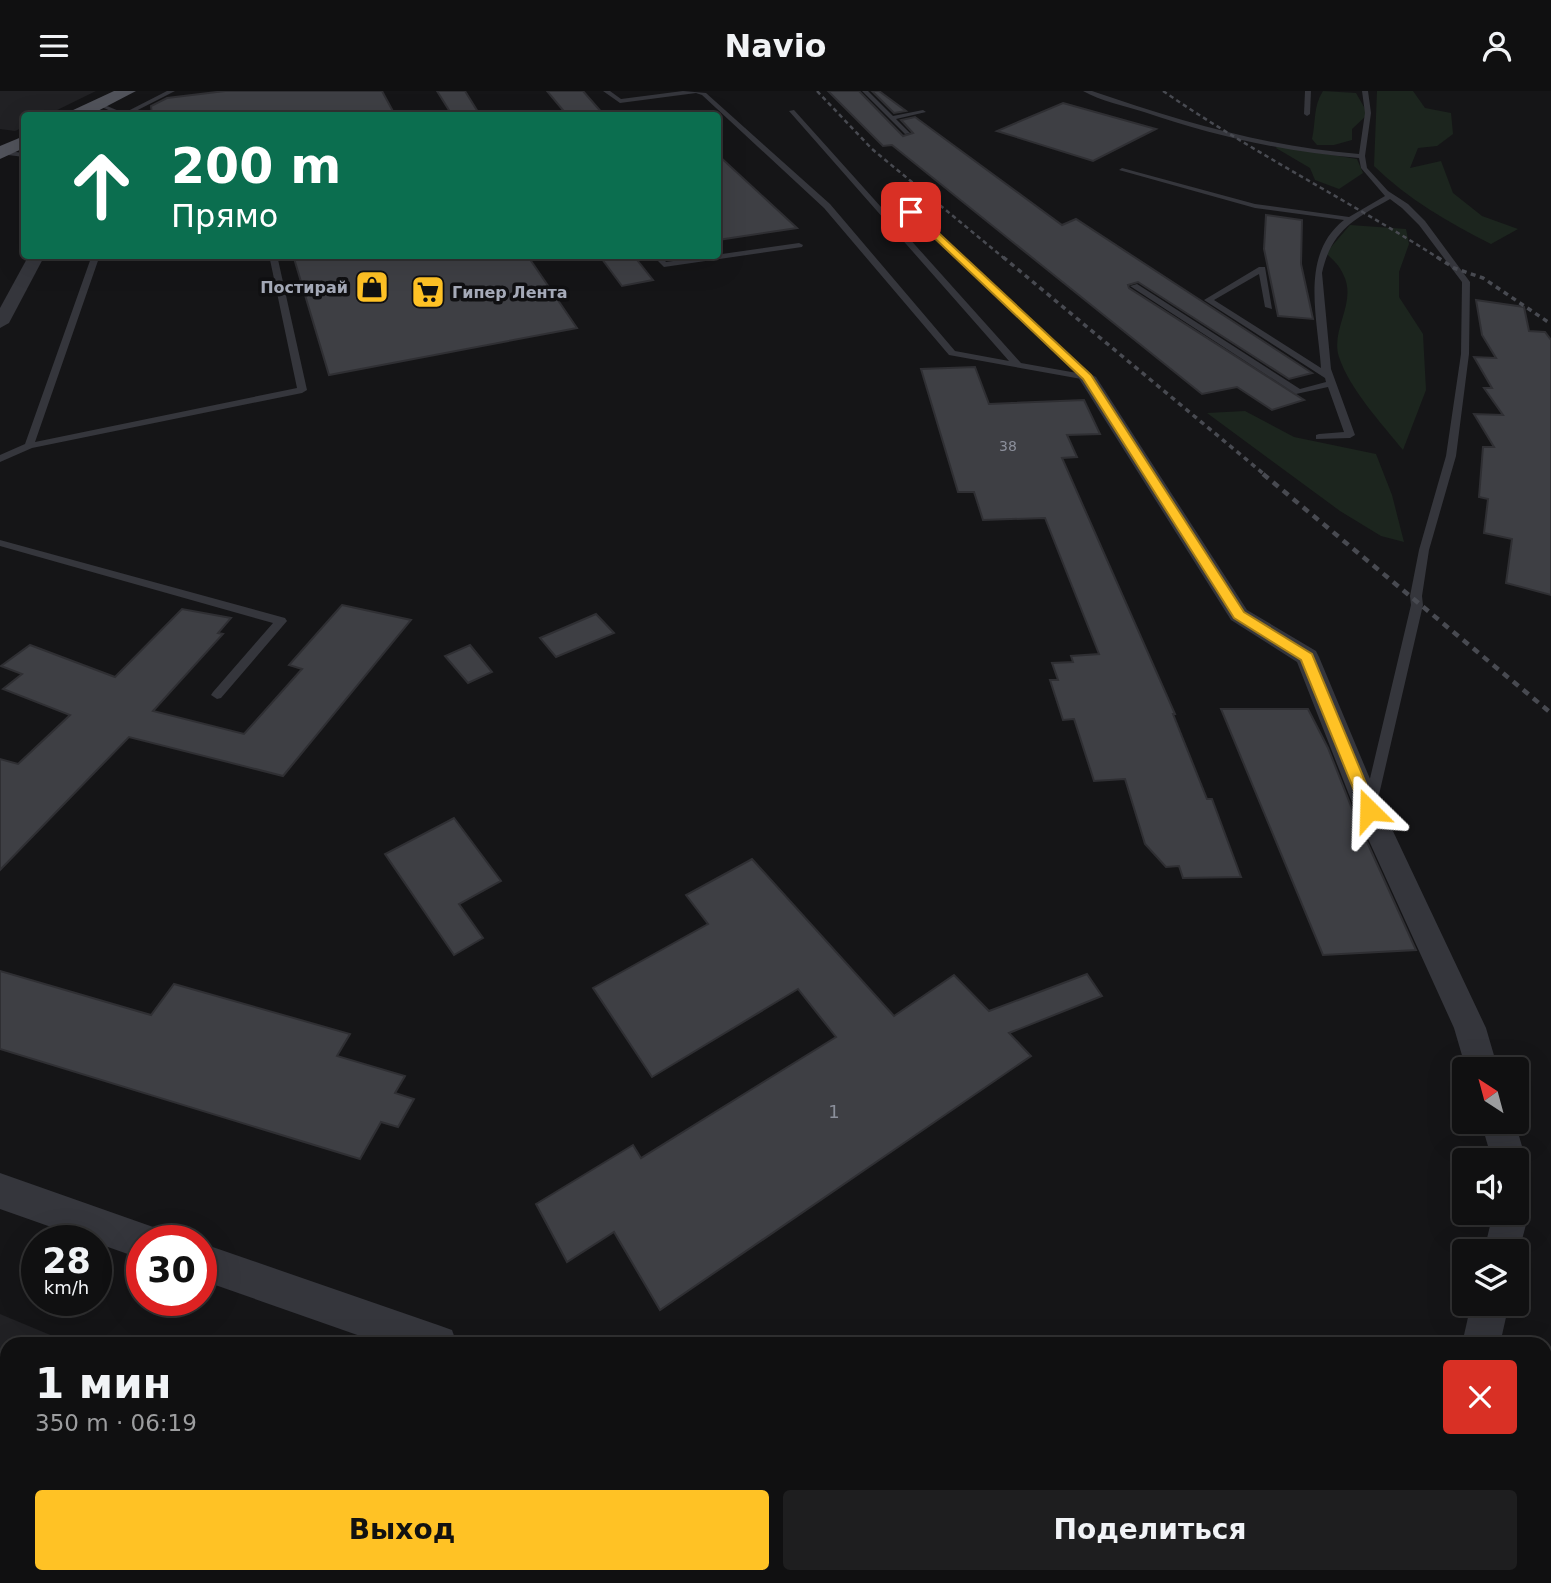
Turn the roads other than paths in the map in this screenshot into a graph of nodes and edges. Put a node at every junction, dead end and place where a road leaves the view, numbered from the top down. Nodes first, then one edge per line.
1 (128, 91) edge
2 (172, 91) edge
3 (606, 91) edge
4 (865, 91) edge
5 (1086, 91) edge
6 (1308, 91) edge
7 (1365, 91) edge
8 (100, 105) junction
9 (792, 111) dead end
10 (84, 112) edge
11 (117, 112) edge
12 (130, 112) edge
13 (923, 112) dead end
14 (1307, 114) dead end
15 (891, 118) junction
16 (907, 133) dead end
17 (21, 142) edge
18 (1, 152) edge
19 (21, 155) edge
20 (1362, 156) junction
21 (1122, 170) dead end
22 (1390, 196) junction
23 (911, 212) dead end
24 (1351, 219) junction
25 (799, 245) dead end
26 (721, 257) edge
27 (35, 259) edge
28 (95, 259) edge
29 (274, 259) edge
30 (659, 259) edge
31 (704, 259) edge
32 (1134, 286) dead end
33 (1269, 307) dead end
34 (2, 317) edge
35 (1018, 365) junction
36 (1087, 377) junction
37 (1330, 380) junction
38 (1320, 437) dead end
39 (29, 446) junction
40 (0, 459) edge
41 (0, 543) edge
42 (217, 695) dead end
43 (1369, 810) junction
44 (1478, 1057) edge
45 (0, 1191) edge
46 (126, 1235) edge
47 (217, 1267) edge
48 (1487, 1316) edge
49 (418, 1337) edge
50 (1483, 1337) edge

1 - 8 main road
2 - 12 lane
3 - 35 lane
4 - 15 lane
5 - 20 lane
6 - 14 lane
7 - 20 lane
8 - 10 main road
8 - 11 lane
9 - 35 lane
13 - 15 lane
15 - 16 lane
17 - 18 main road
18 - 19 lane
20 - 22 lane
21 - 24 lane
22 - 24 lane
22 - 43 lane
23 - 36 lane
24 - 37 lane
25 - 26 lane
27 - 34 street
28 - 39 lane
29 - 39 lane
30 - 31 lane
32 - 37 lane
33 - 37 lane
35 - 36 lane
36 - 43 street
37 - 38 lane
39 - 40 lane
41 - 42 lane
43 - 44 street
45 - 46 street
47 - 49 street
48 - 50 street

